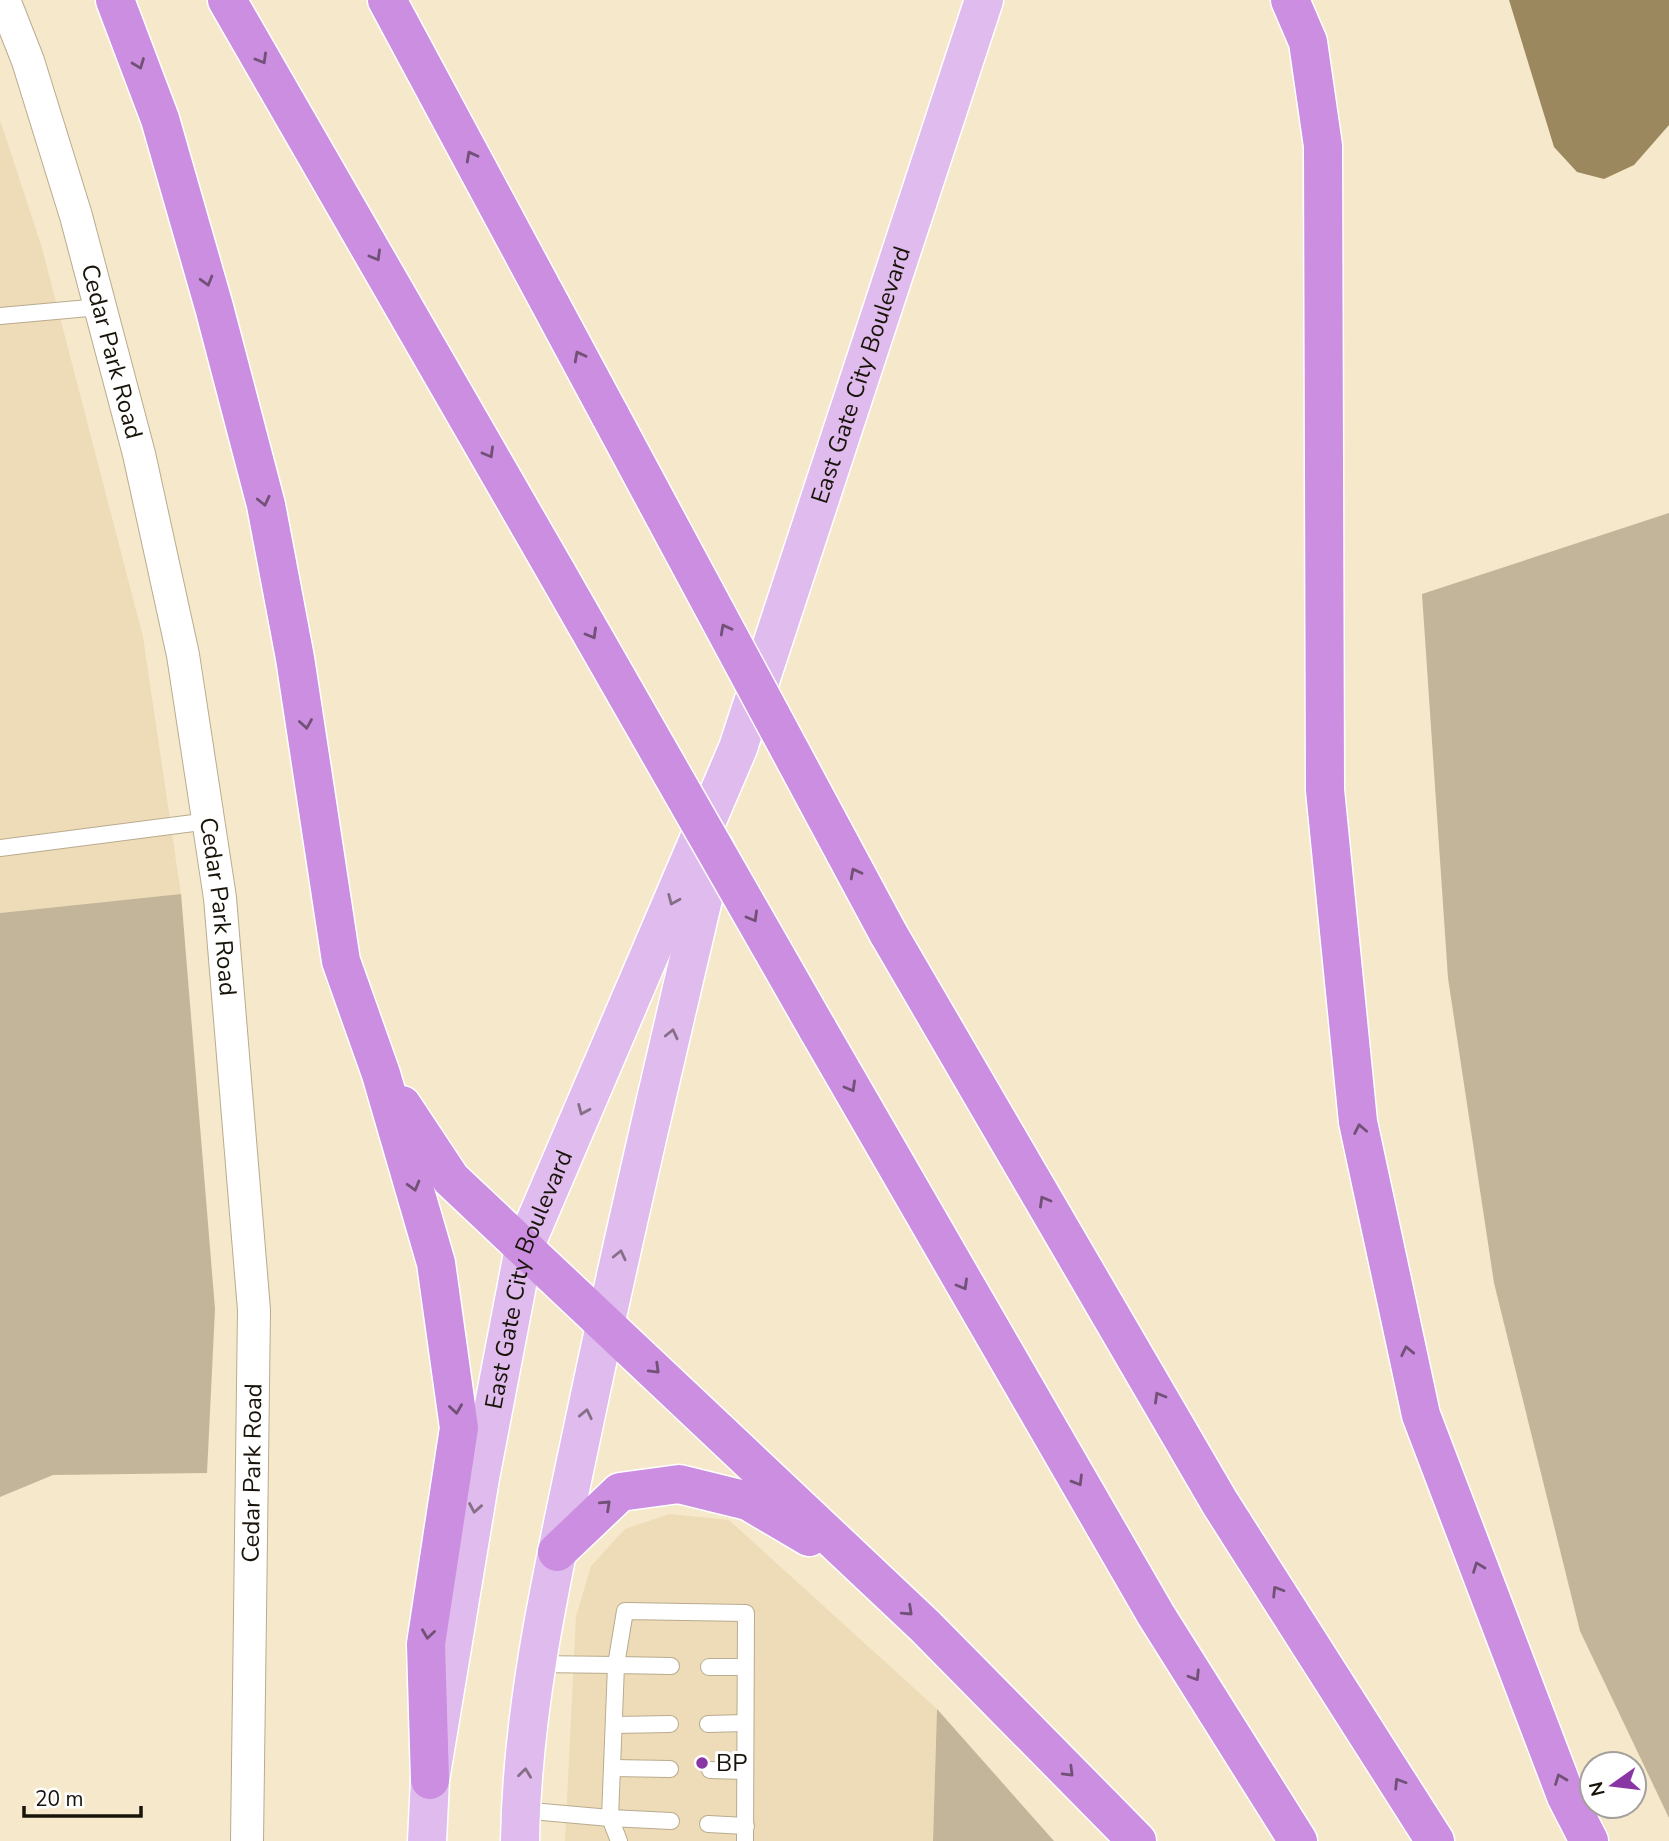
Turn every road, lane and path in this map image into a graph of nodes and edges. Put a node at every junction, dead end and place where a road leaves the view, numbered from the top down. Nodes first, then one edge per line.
1 (4, 0) edge
2 (115, 0) edge
3 (227, 0) edge
4 (387, 0) edge
5 (984, 0) edge
6 (1290, 0) edge
7 (100, 307) junction
8 (0, 316) edge
9 (738, 748) junction
10 (209, 821) junction
11 (0, 848) edge
12 (382, 1074) junction
13 (524, 1248) junction
14 (605, 1322) junction
15 (557, 1552) junction
16 (865, 1570) junction
17 (537, 1664) junction
18 (615, 1665) junction
19 (671, 1666) dead end
20 (709, 1667) dead end
21 (745, 1667) junction
22 (746, 1723) junction
23 (670, 1724) dead end
24 (708, 1724) dead end
25 (614, 1725) junction
26 (613, 1768) junction
27 (670, 1769) dead end
28 (710, 1770) dead end
29 (745, 1771) junction
30 (430, 1780) junction
31 (610, 1818) junction
32 (671, 1821) dead end
33 (708, 1824) dead end
34 (520, 1826) edge
35 (745, 1833) edge
36 (247, 1841) edge
37 (427, 1841) edge
38 (619, 1841) edge
39 (1137, 1841) edge
40 (1298, 1841) edge
41 (1436, 1841) edge
42 (1589, 1841) edge

1 - 7 street, Cedar Park Road
2 -> 12 highway
3 -> 40 highway, bridge
41 -> 4 highway, bridge
5 - 9 main road, East Gate City Boulevard
42 -> 6 highway
7 - 8 lane
7 - 10 street, Cedar Park Road
9 -> 13 main road, East Gate City Boulevard
14 -> 9 main road, East Gate City Boulevard
10 - 11 lane
10 - 36 street, Cedar Park Road
12 - 13 highway
12 -> 30 highway
13 - 14 highway
13 -> 30 main road, East Gate City Boulevard
15 -> 14 main road, East Gate City Boulevard
14 -> 16 highway
15 -> 16 highway
15 - 17 main road, East Gate City Boulevard
16 -> 39 highway
17 - 18 lane
34 -> 17 main road, East Gate City Boulevard
18 - 19 lane
18 - 21 lane
18 - 25 lane
20 - 21 lane
21 - 22 lane
22 - 24 lane
22 - 29 lane
23 - 25 lane
25 - 26 lane
26 - 27 lane
26 - 31 lane
28 - 29 lane
29 - 35 lane
30 - 37 main road, East Gate City Boulevard
31 - 32 lane
31 - 34 lane
31 - 38 lane
33 - 35 lane

